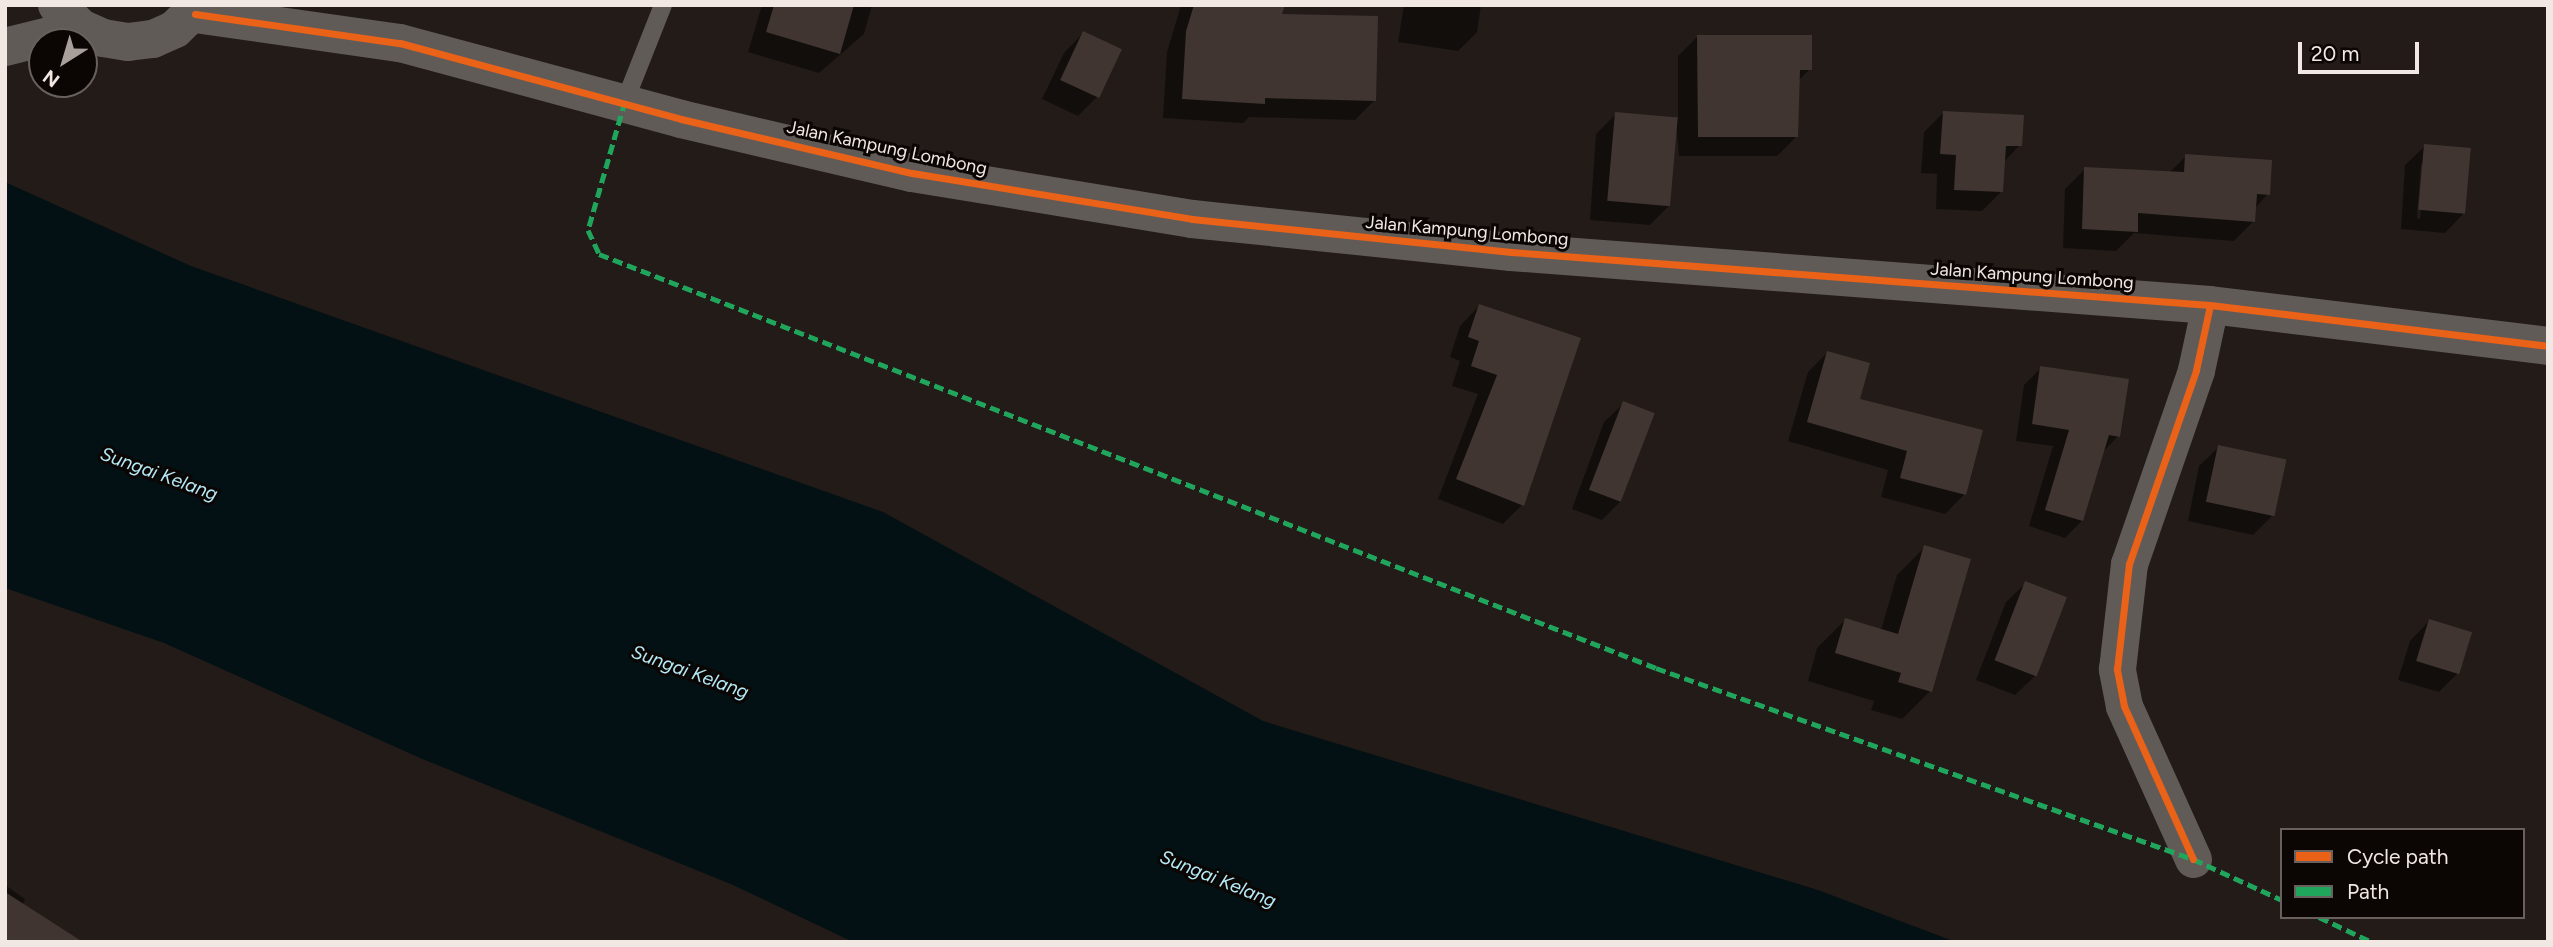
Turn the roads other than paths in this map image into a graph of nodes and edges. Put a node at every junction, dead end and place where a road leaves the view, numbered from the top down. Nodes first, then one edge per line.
1 (330, 5) edge
2 (663, 5) edge
3 (197, 10) edge
4 (69, 16) edge
5 (400, 43) junction
6 (5, 47) edge
7 (625, 102) junction
8 (2210, 306) junction
9 (2548, 346) edge
10 (2193, 859) dead end

1 - 5 street
2 - 7 lane
3 - 4 street
3 - 5 street
4 - 6 street
5 - 7 street, Jalan Kampung Lombong
7 - 8 street, Jalan Kampung Lombong
8 - 9 street, Jalan Kampung Lombong
8 - 10 street

